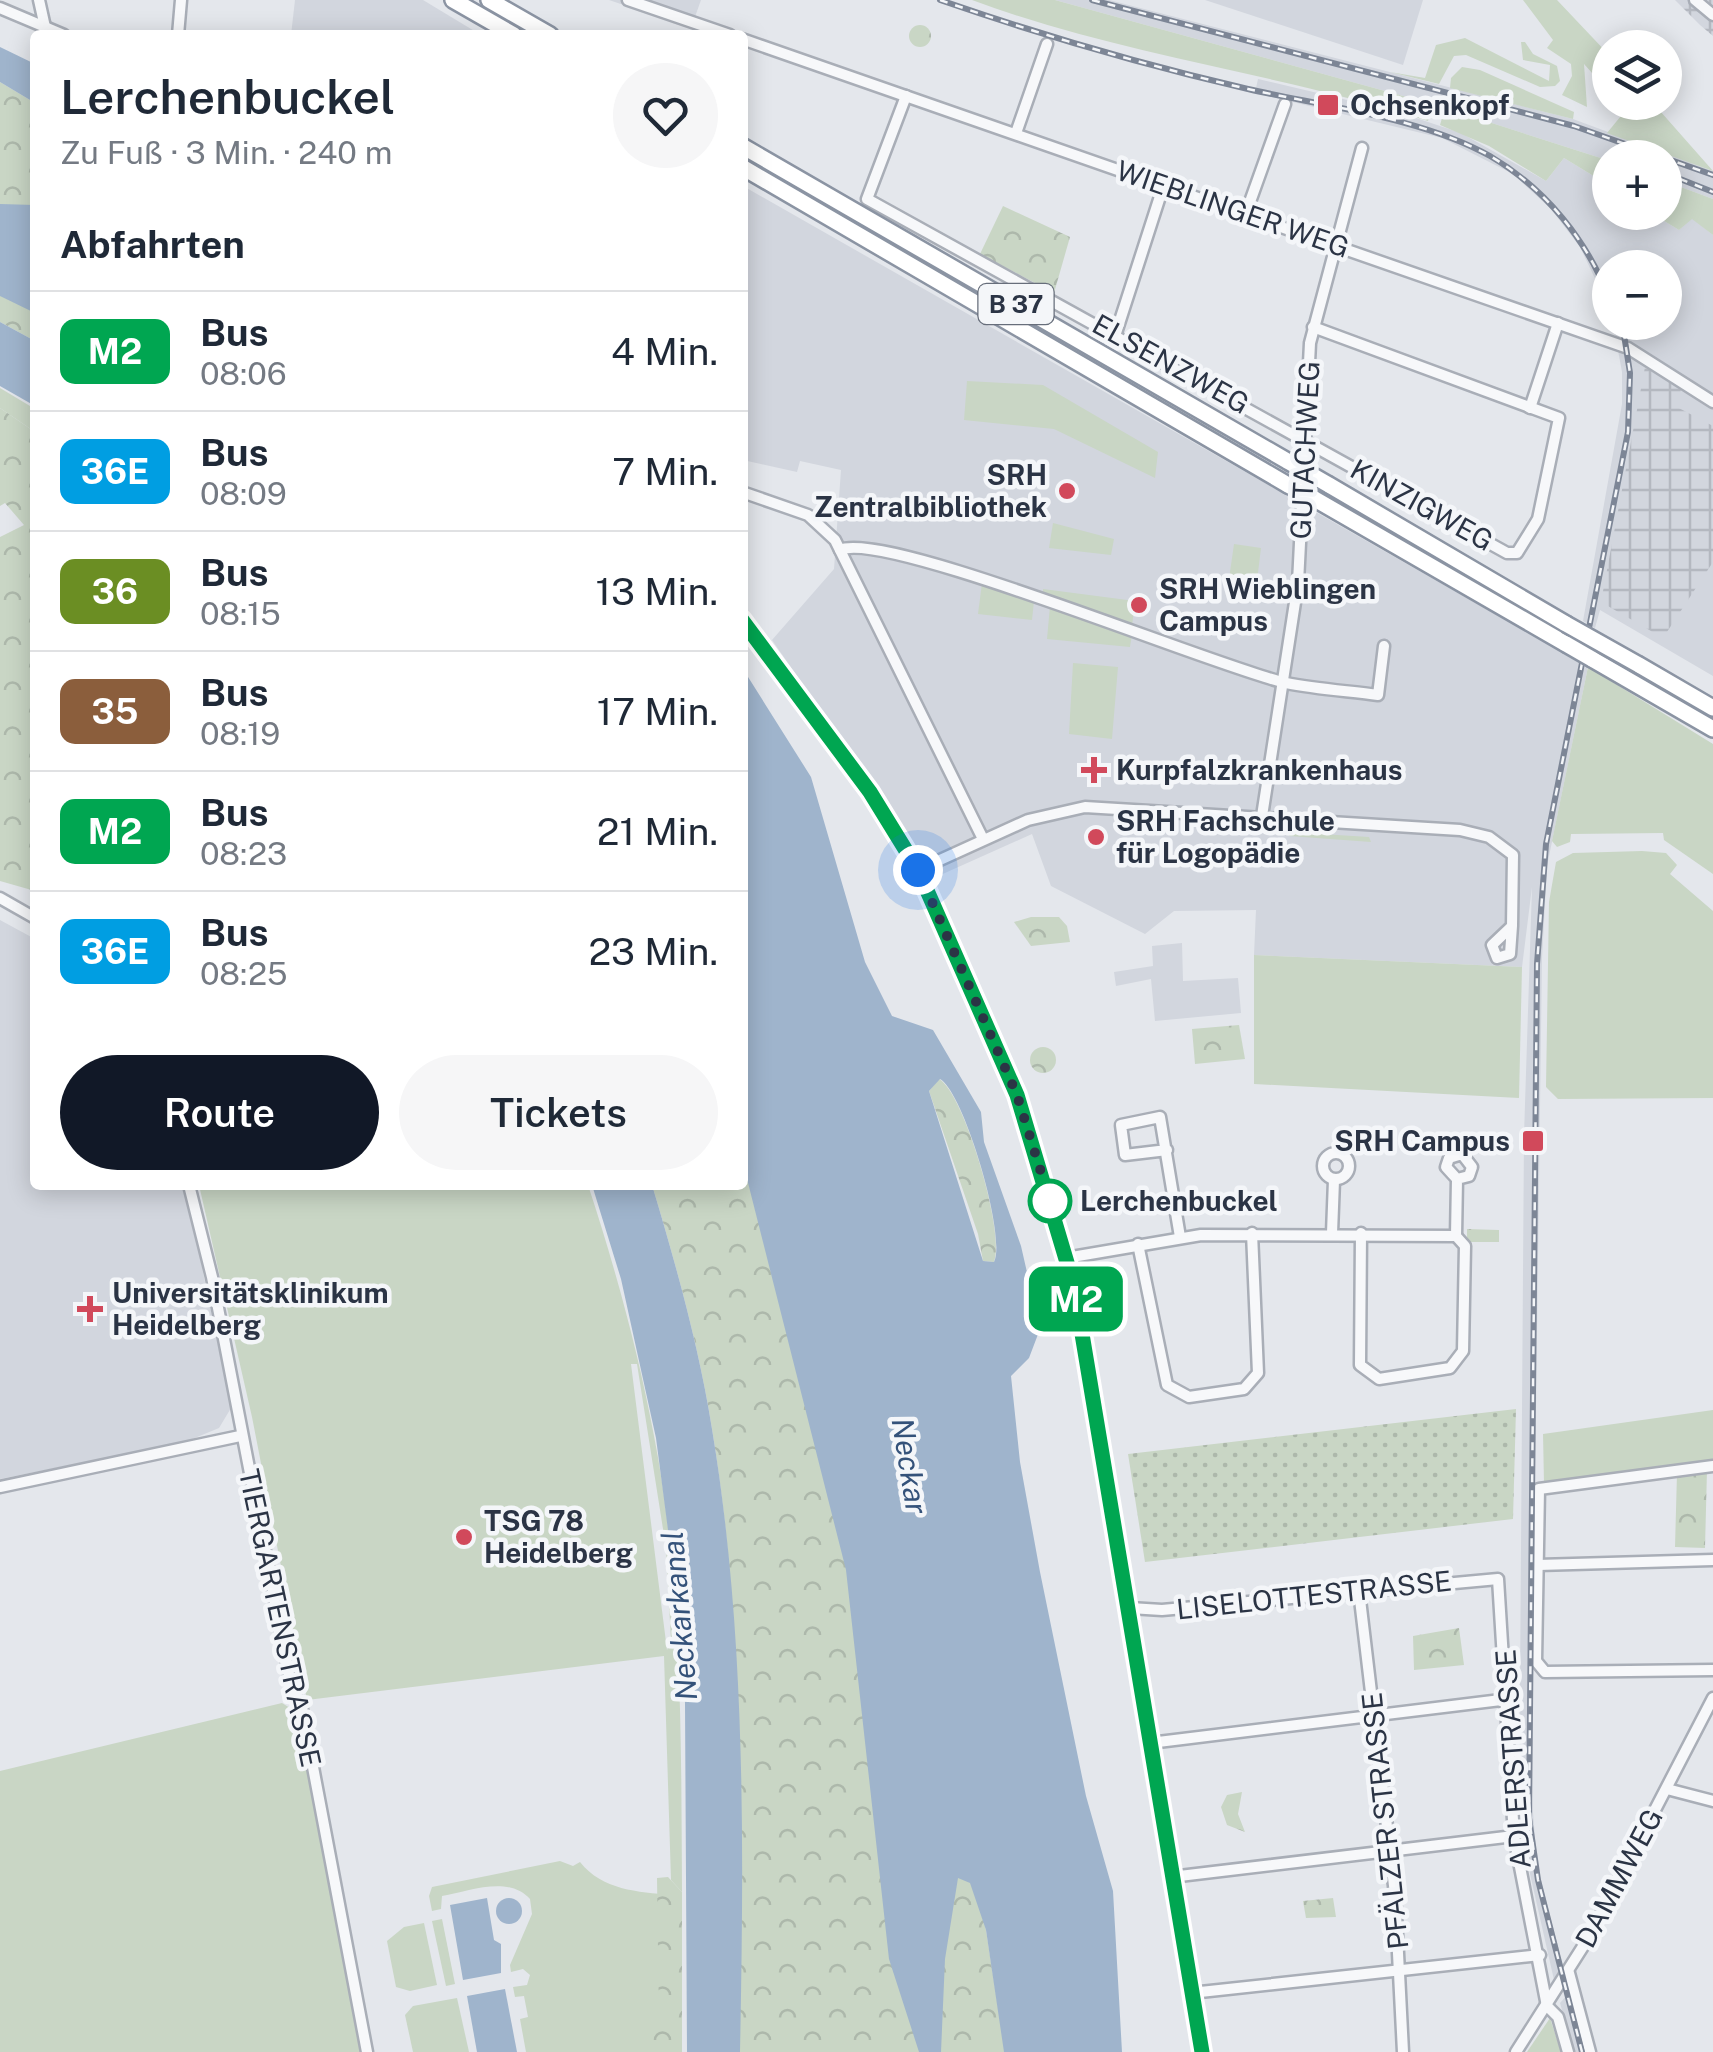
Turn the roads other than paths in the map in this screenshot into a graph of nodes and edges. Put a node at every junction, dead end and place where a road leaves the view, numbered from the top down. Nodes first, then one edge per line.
1 (39, 0) edge
2 (453, 0) edge
3 (489, 0) edge
4 (628, 0) edge
5 (1695, 0) edge
6 (178, 1) edge
7 (0, 8) edge
8 (1713, 15) edge
9 (45, 27) junction
10 (52, 30) edge
11 (178, 30) edge
12 (505, 30) edge
13 (541, 30) edge
14 (715, 30) edge
15 (748, 41) edge
16 (1047, 44) dead end
17 (906, 96) junction
18 (1285, 104) dead end
19 (1016, 134) junction
20 (1362, 148) dead end
21 (748, 149) edge
22 (748, 170) edge
23 (1164, 184) junction
24 (1246, 212) junction
25 (1335, 246) junction
26 (1558, 323) junction
27 (1313, 328) junction
28 (1116, 333) junction
29 (1713, 402) edge
30 (1530, 408) junction
31 (1307, 440) junction
32 (748, 494) edge
33 (840, 550) junction
34 (748, 628) edge
35 (1384, 646) dead end
36 (1286, 683) junction
37 (1713, 708) edge
38 (1713, 729) edge
39 (1262, 816) junction
40 (983, 839) junction
41 (918, 870) junction
42 (0, 898) edge
43 (30, 915) edge
44 (1512, 926) dead end
45 (1166, 1150) junction
46 (1457, 1179) dead end
47 (1334, 1180) dead end
48 (190, 1190) edge
49 (1361, 1232) junction
50 (1252, 1233) junction
51 (1332, 1233) junction
52 (1456, 1236) junction
53 (1180, 1237) junction
54 (1138, 1244) junction
55 (1066, 1258) junction
56 (240, 1436) junction
57 (1713, 1466) edge
58 (0, 1487) edge
59 (1713, 1560) edge
60 (1538, 1564) junction
61 (1498, 1579) joint
62 (1359, 1590) junction
63 (1130, 1608) junction
64 (1713, 1670) edge
65 (1509, 1698) junction
66 (1713, 1698) edge
67 (1376, 1715) junction
68 (1150, 1742) junction
69 (1666, 1790) junction
70 (1713, 1801) edge
71 (1514, 1836) junction
72 (1390, 1851) junction
73 (1171, 1877) junction
74 (1540, 1955) junction
75 (1399, 1970) junction
76 (1569, 1975) junction
77 (1191, 1993) junction
78 (1547, 2006) junction
79 (367, 2052) edge
80 (1202, 2052) edge
81 (1403, 2052) edge
82 (1516, 2052) edge
83 (1568, 2052) edge
84 (1590, 2052) edge

1 - 9 street
2 - 12 highway
3 - 13 highway
4 - 14 street
5 - 8 street
6 - 11 street
7 - 9 street
9 - 10 street
15 - 17 street, WIEBLINGER WEG
16 - 19 street
17 - 19 street, WIEBLINGER WEG
17 - 28 street, ELSENZWEG
18 - 24 street
19 - 23 street, WIEBLINGER WEG
20 - 25 street, GUTACHWEG
21 - 37 highway, B 37, bridge
22 - 38 highway, B 37, bridge
23 - 24 street, WIEBLINGER WEG
23 - 28 street
24 - 25 street, WIEBLINGER WEG
25 - 26 street, WIEBLINGER WEG
25 - 27 street, GUTACHWEG
26 - 29 street, WIEBLINGER WEG
26 - 30 street
27 - 30 street
27 - 31 street, GUTACHWEG
28 - 31 street, ELSENZWEG
30 - 31 street, KINZIGWEG
31 - 36 street, GUTACHWEG
32 - 33 street
33 - 36 street
33 - 40 street
34 - 41 street
35 - 36 street
36 - 39 street, GUTACHWEG
39 - 40 street
39 - 44 street
40 - 41 street
41 - 55 street
42 - 43 street
45 - 45 street
45 - 53 street
46 - 52 street
47 - 51 street
48 - 56 street, TIERGARTENSTRASSE
49 - 51 street
49 - 52 street
49 - 52 street
50 - 51 street
50 - 53 street
50 - 54 street
53 - 54 street
54 - 55 street
55 - 63 street
56 - 58 street
56 - 79 street, TIERGARTENSTRASSE
57 - 60 street
59 - 60 street
60 - 64 street
61 - 62 street, LISELOTTESTRASSE
61 - 65 street, ADLERSTRASSE
62 - 63 street, LISELOTTESTRASSE
62 - 67 street, PFÄLZER STRASSE
63 - 68 street
65 - 67 street
65 - 71 street, ADLERSTRASSE
66 - 69 street, DAMMWEG
67 - 68 street
67 - 72 street, PFÄLZER STRASSE
68 - 73 street
69 - 70 street
69 - 76 street, DAMMWEG
71 - 72 street
71 - 74 street, ADLERSTRASSE
72 - 73 street
72 - 75 street, PFÄLZER STRASSE
73 - 77 street
74 - 75 street
74 - 78 street, ADLERSTRASSE
75 - 77 street
75 - 81 street, PFÄLZER STRASSE
76 - 78 street, DAMMWEG
76 - 84 street
77 - 80 street
78 - 82 street, DAMMWEG
78 - 83 street, ADLERSTRASSE

